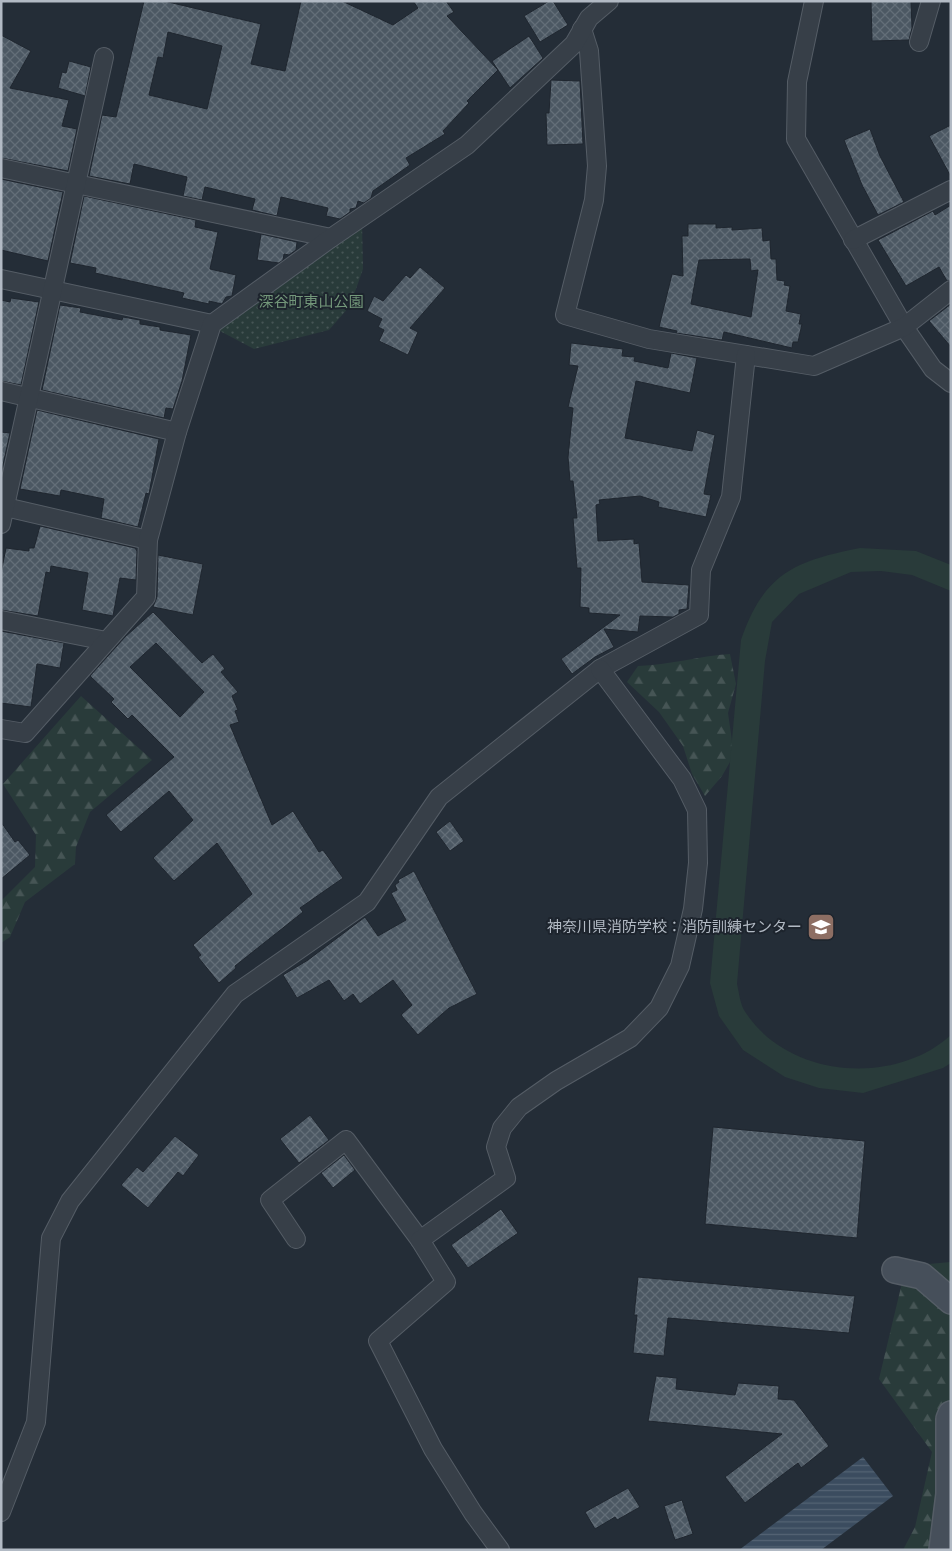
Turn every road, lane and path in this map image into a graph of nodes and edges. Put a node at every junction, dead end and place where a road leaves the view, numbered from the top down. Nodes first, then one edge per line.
1 (609, 1) edge
2 (814, 1) edge
3 (931, 1) edge
4 (582, 28) junction
5 (919, 42) dead end
6 (104, 57) dead end
7 (1, 168) edge
8 (76, 184) junction
9 (951, 190) edge
10 (331, 238) junction
11 (853, 240) junction
12 (1, 279) edge
13 (53, 290) junction
14 (951, 290) edge
15 (212, 324) junction
16 (904, 327) junction
17 (746, 354) junction
18 (951, 383) edge
19 (1, 391) edge
20 (29, 398) junction
21 (177, 432) junction
22 (2, 512) edge
23 (148, 540) junction
24 (1, 620) edge
25 (106, 641) junction
26 (600, 668) junction
27 (1, 729) edge
28 (296, 1239) dead end
29 (420, 1240) junction
30 (896, 1270) dead end
31 (951, 1301) edge
32 (951, 1414) edge
33 (1, 1512) edge
34 (500, 1550) edge
35 (942, 1550) edge

1 - 4 street
2 - 11 street
3 - 5 street
4 - 10 street
4 - 17 street
6 - 8 street
7 - 8 street
8 - 10 street
8 - 13 street
9 - 11 street
10 - 15 street
11 - 16 street
12 - 13 street
13 - 15 street
13 - 20 street
14 - 16 street
15 - 21 street
16 - 17 street
16 - 18 street
17 - 26 street
19 - 20 street
20 - 21 street
20 - 22 street
21 - 23 street
22 - 23 street
23 - 25 street
24 - 25 street
25 - 27 street
26 - 29 street
26 - 33 street
28 - 29 street
29 - 34 street
30 - 31 street
32 - 35 street

